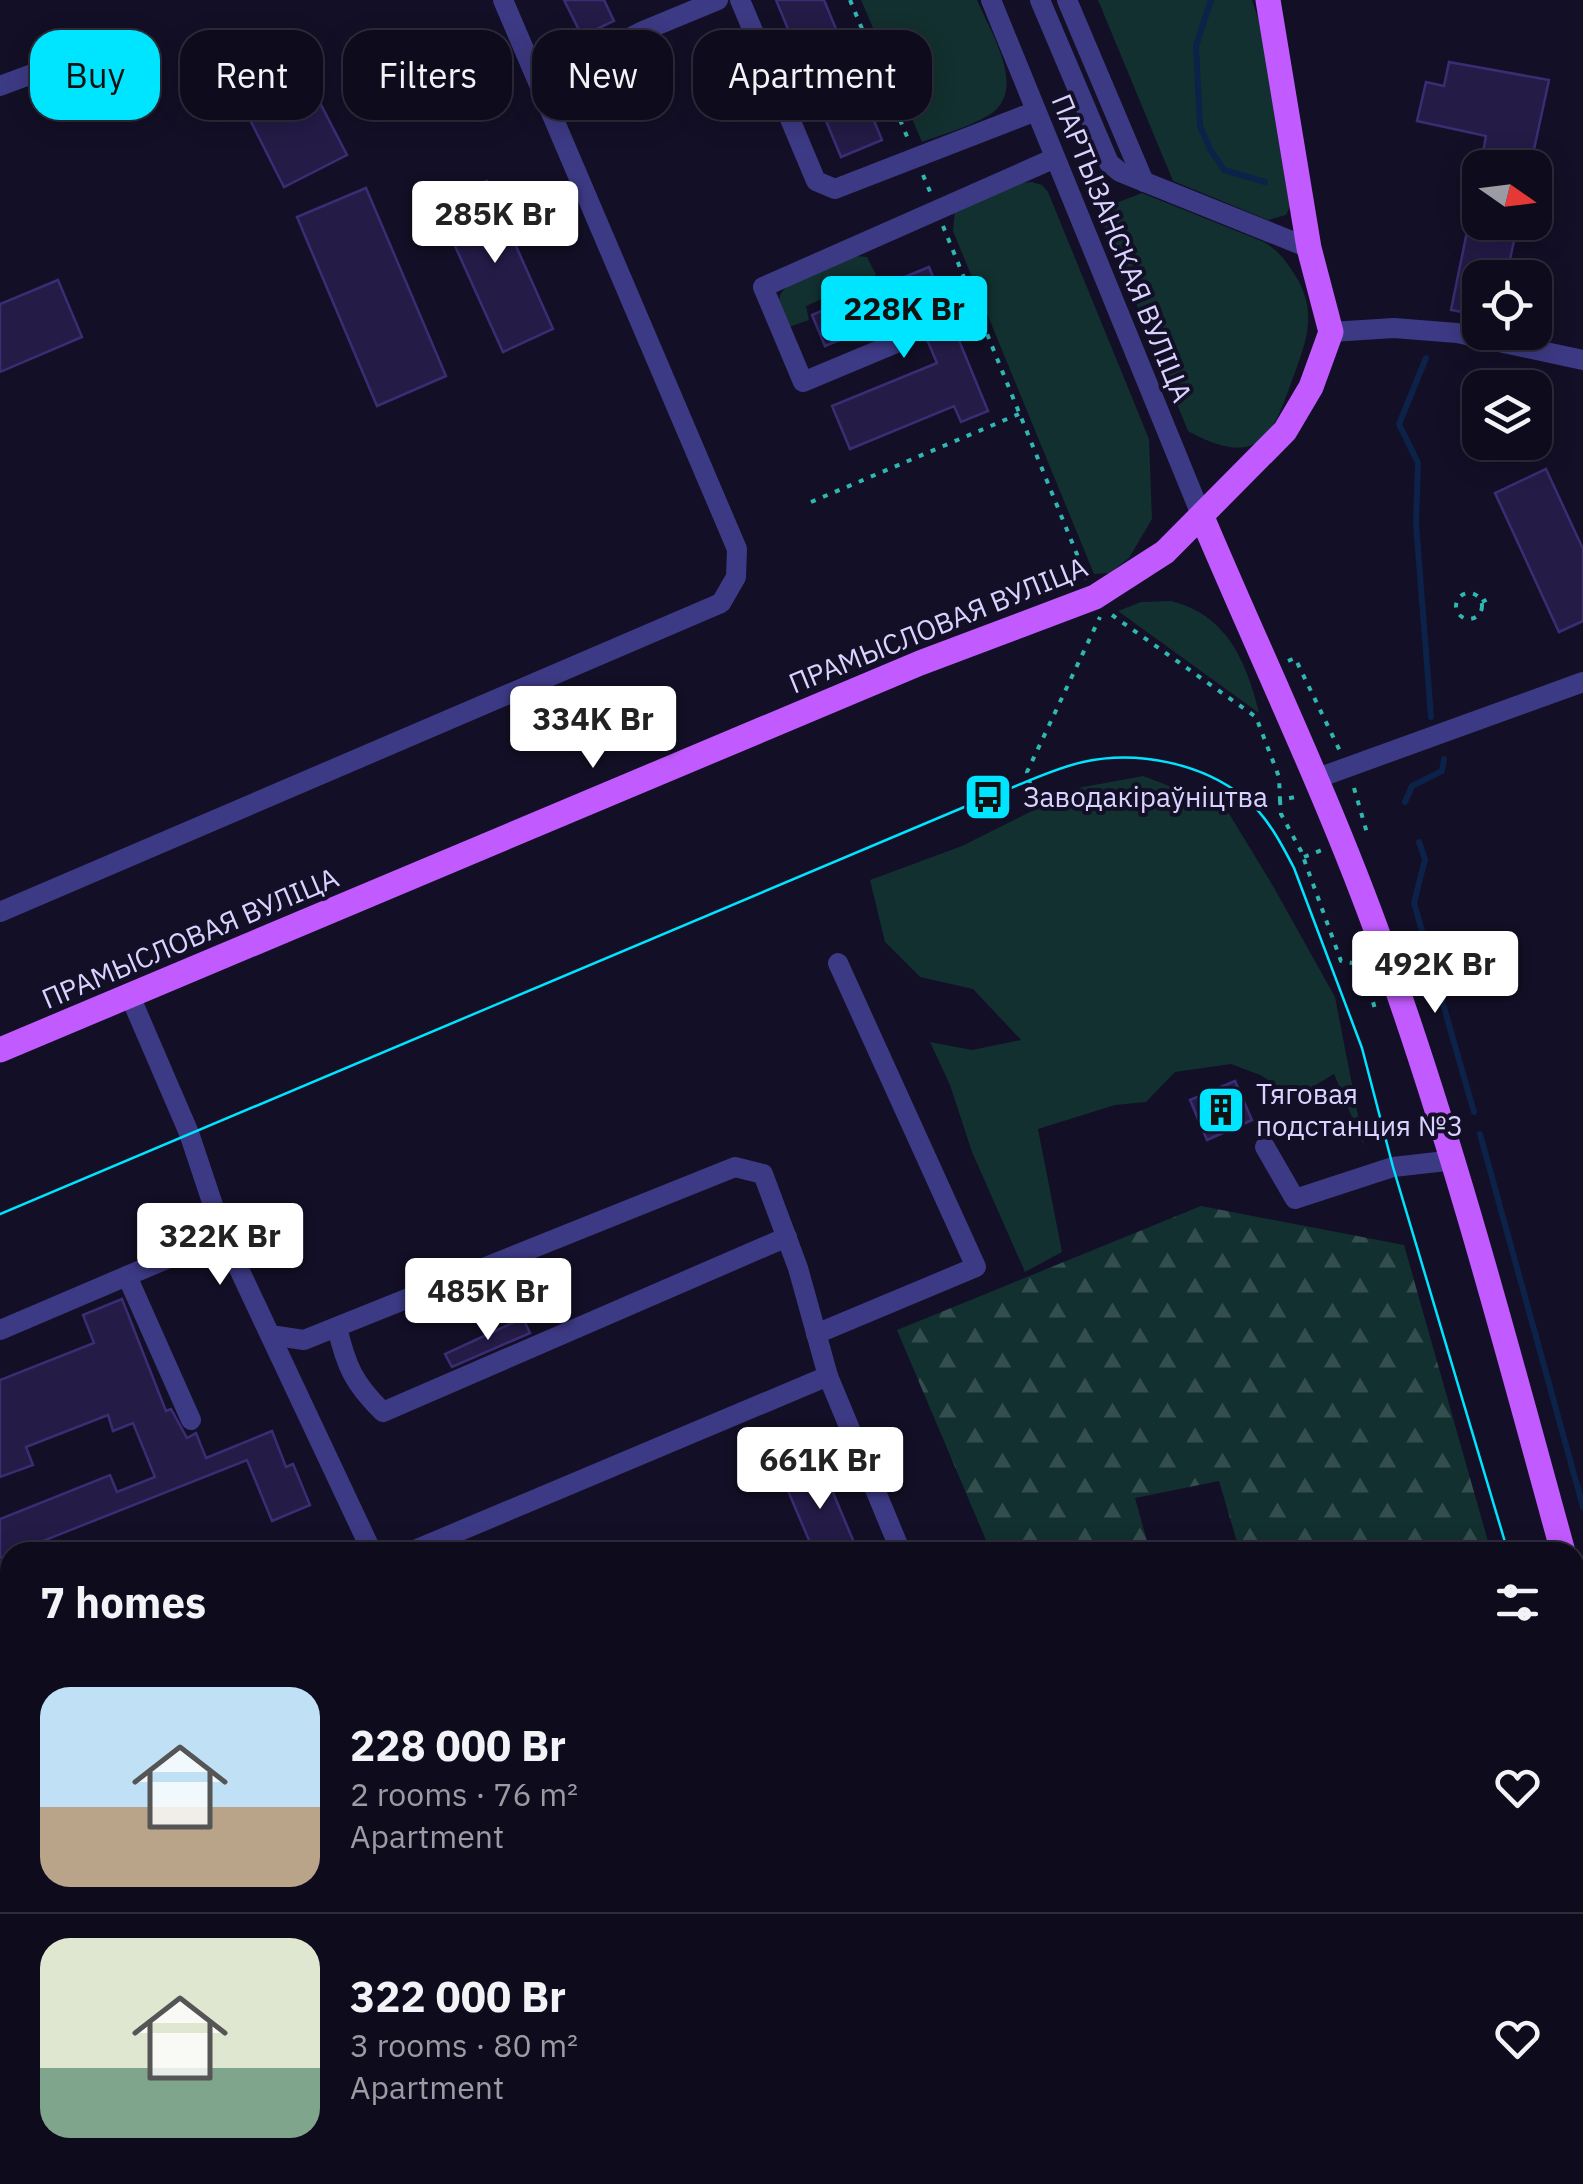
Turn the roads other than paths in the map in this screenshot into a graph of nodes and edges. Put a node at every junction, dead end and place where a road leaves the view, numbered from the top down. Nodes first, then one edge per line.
1 (503, 0) edge
2 (718, 0) edge
3 (740, 0) edge
4 (992, 0) edge
5 (1040, 0) edge
6 (1067, 0) edge
7 (1268, 0) edge
8 (651, 30) edge
9 (30, 75) edge
10 (0, 86) edge
11 (1036, 111) junction
12 (1055, 158) junction
13 (1144, 182) junction
14 (1309, 248) junction
15 (1331, 332) junction
16 (901, 341) dead end
17 (1583, 360) edge
18 (1202, 517) junction
19 (1583, 682) edge
20 (1315, 779) junction
21 (0, 912) edge
22 (838, 964) dead end
23 (130, 996) junction
24 (0, 1050) edge
25 (1265, 1147) dead end
26 (1455, 1160) junction
27 (223, 1235) junction
28 (787, 1238) junction
29 (126, 1276) junction
30 (337, 1327) junction
31 (0, 1330) edge
32 (816, 1334) junction
33 (270, 1335) junction
34 (828, 1376) junction
35 (191, 1420) dead end
36 (367, 1542) edge
37 (434, 1542) edge
38 (896, 1542) edge
39 (1560, 1542) edge

1 - 21 street
2 - 8 street
3 - 11 street
4 - 11 street, ПАРТЫЗАНСКАЯ ВУЛІЦА
5 - 13 street
6 - 13 street
7 - 14 main road
9 - 10 street
11 - 12 street, ПАРТЫЗАНСКАЯ ВУЛІЦА
12 - 16 street
12 - 18 street, ПАРТЫЗАНСКАЯ ВУЛІЦА
13 - 14 street
14 - 15 main road
15 - 17 street
15 - 18 main road, ПРАМЫСЛОВАЯ ВУЛІЦА
18 - 20 main road
18 - 23 main road, ПРАМЫСЛОВАЯ ВУЛІЦА
19 - 20 street
20 - 26 main road
22 - 32 street
23 - 24 main road, ПРАМЫСЛОВАЯ ВУЛІЦА
23 - 27 street
25 - 26 street
26 - 39 main road
27 - 29 street
27 - 33 street
28 - 30 street
28 - 30 street
28 - 32 street
29 - 31 street
29 - 35 street
30 - 33 street
32 - 34 street
33 - 36 street
34 - 37 street
34 - 38 street

